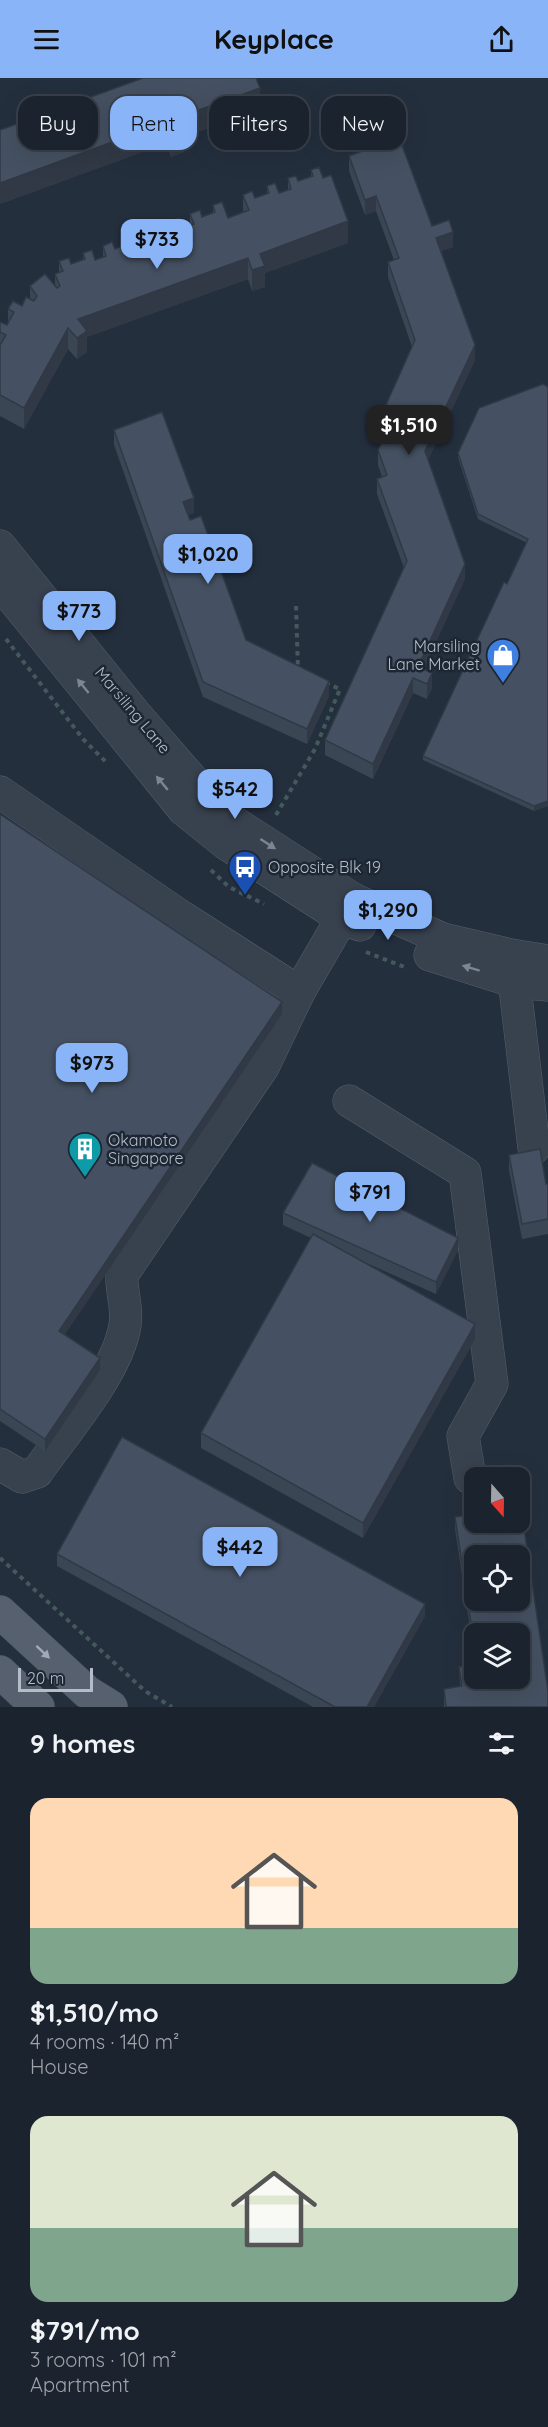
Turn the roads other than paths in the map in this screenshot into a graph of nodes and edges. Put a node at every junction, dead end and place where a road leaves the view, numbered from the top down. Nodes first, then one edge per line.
1 (0, 546) edge
2 (0, 583) edge
3 (128, 724) junction
4 (0, 792) edge
5 (347, 908) junction
6 (548, 961) edge
7 (514, 969) junction
8 (548, 985) edge
9 (298, 992) junction
10 (535, 1053) edge
11 (350, 1101) dead end
12 (534, 1148) edge
13 (0, 1464) edge
14 (468, 1467) edge
15 (0, 1612) edge
16 (0, 1672) edge
17 (38, 1707) edge
18 (111, 1707) edge

1 - 3 street, Marsiling Lane
3 -> 2 street, Marsiling Lane
3 - 5 street, Marsiling Lane
4 - 9 street
5 - 7 street, Marsiling Lane
5 - 9 street
6 - 7 street, Marsiling Lane
7 - 8 street, Marsiling Lane
7 - 10 street
9 - 13 street
10 - 12 street
11 - 14 street
15 -> 18 main road
16 - 17 main road

